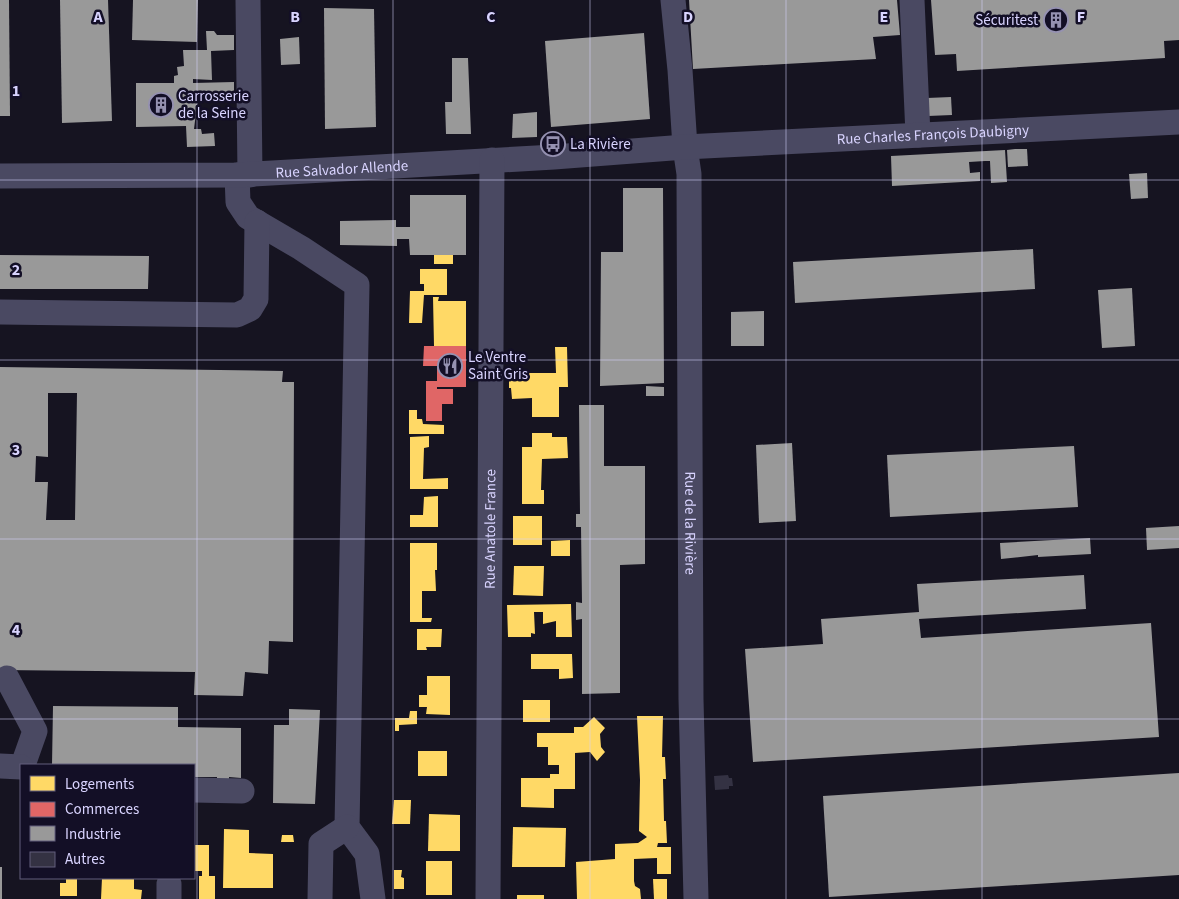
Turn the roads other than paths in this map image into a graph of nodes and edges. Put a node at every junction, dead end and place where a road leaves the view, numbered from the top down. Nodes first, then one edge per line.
1 (248, 0) edge
2 (673, 0) edge
3 (912, 0) edge
4 (1179, 122) edge
5 (918, 135) junction
6 (685, 147) junction
7 (492, 160) junction
8 (244, 175) junction
9 (0, 176) edge
10 (257, 222) junction
11 (0, 312) edge
12 (7, 678) dead end
13 (23, 764) edge
14 (0, 766) edge
15 (20, 766) edge
16 (195, 790) edge
17 (242, 791) dead end
18 (347, 827) junction
19 (320, 899) edge
20 (373, 899) edge
21 (488, 899) edge
22 (696, 899) edge

1 - 8 street
2 - 6 street, Rue de la Rivière
3 - 5 street
4 - 5 street, Rue Charles François Daubigny
5 - 6 street, Rue Charles François Daubigny
6 - 7 street, Rue Salvador Allende
6 - 22 street, Rue de la Rivière
7 - 8 street, Rue Salvador Allende
7 - 21 street, Rue Anatole France
8 - 9 street, Rue Salvador Allende
8 - 10 street
10 - 11 street
10 - 18 street
12 - 13 street
14 - 15 street
16 - 17 street
18 - 19 street
18 - 20 street

